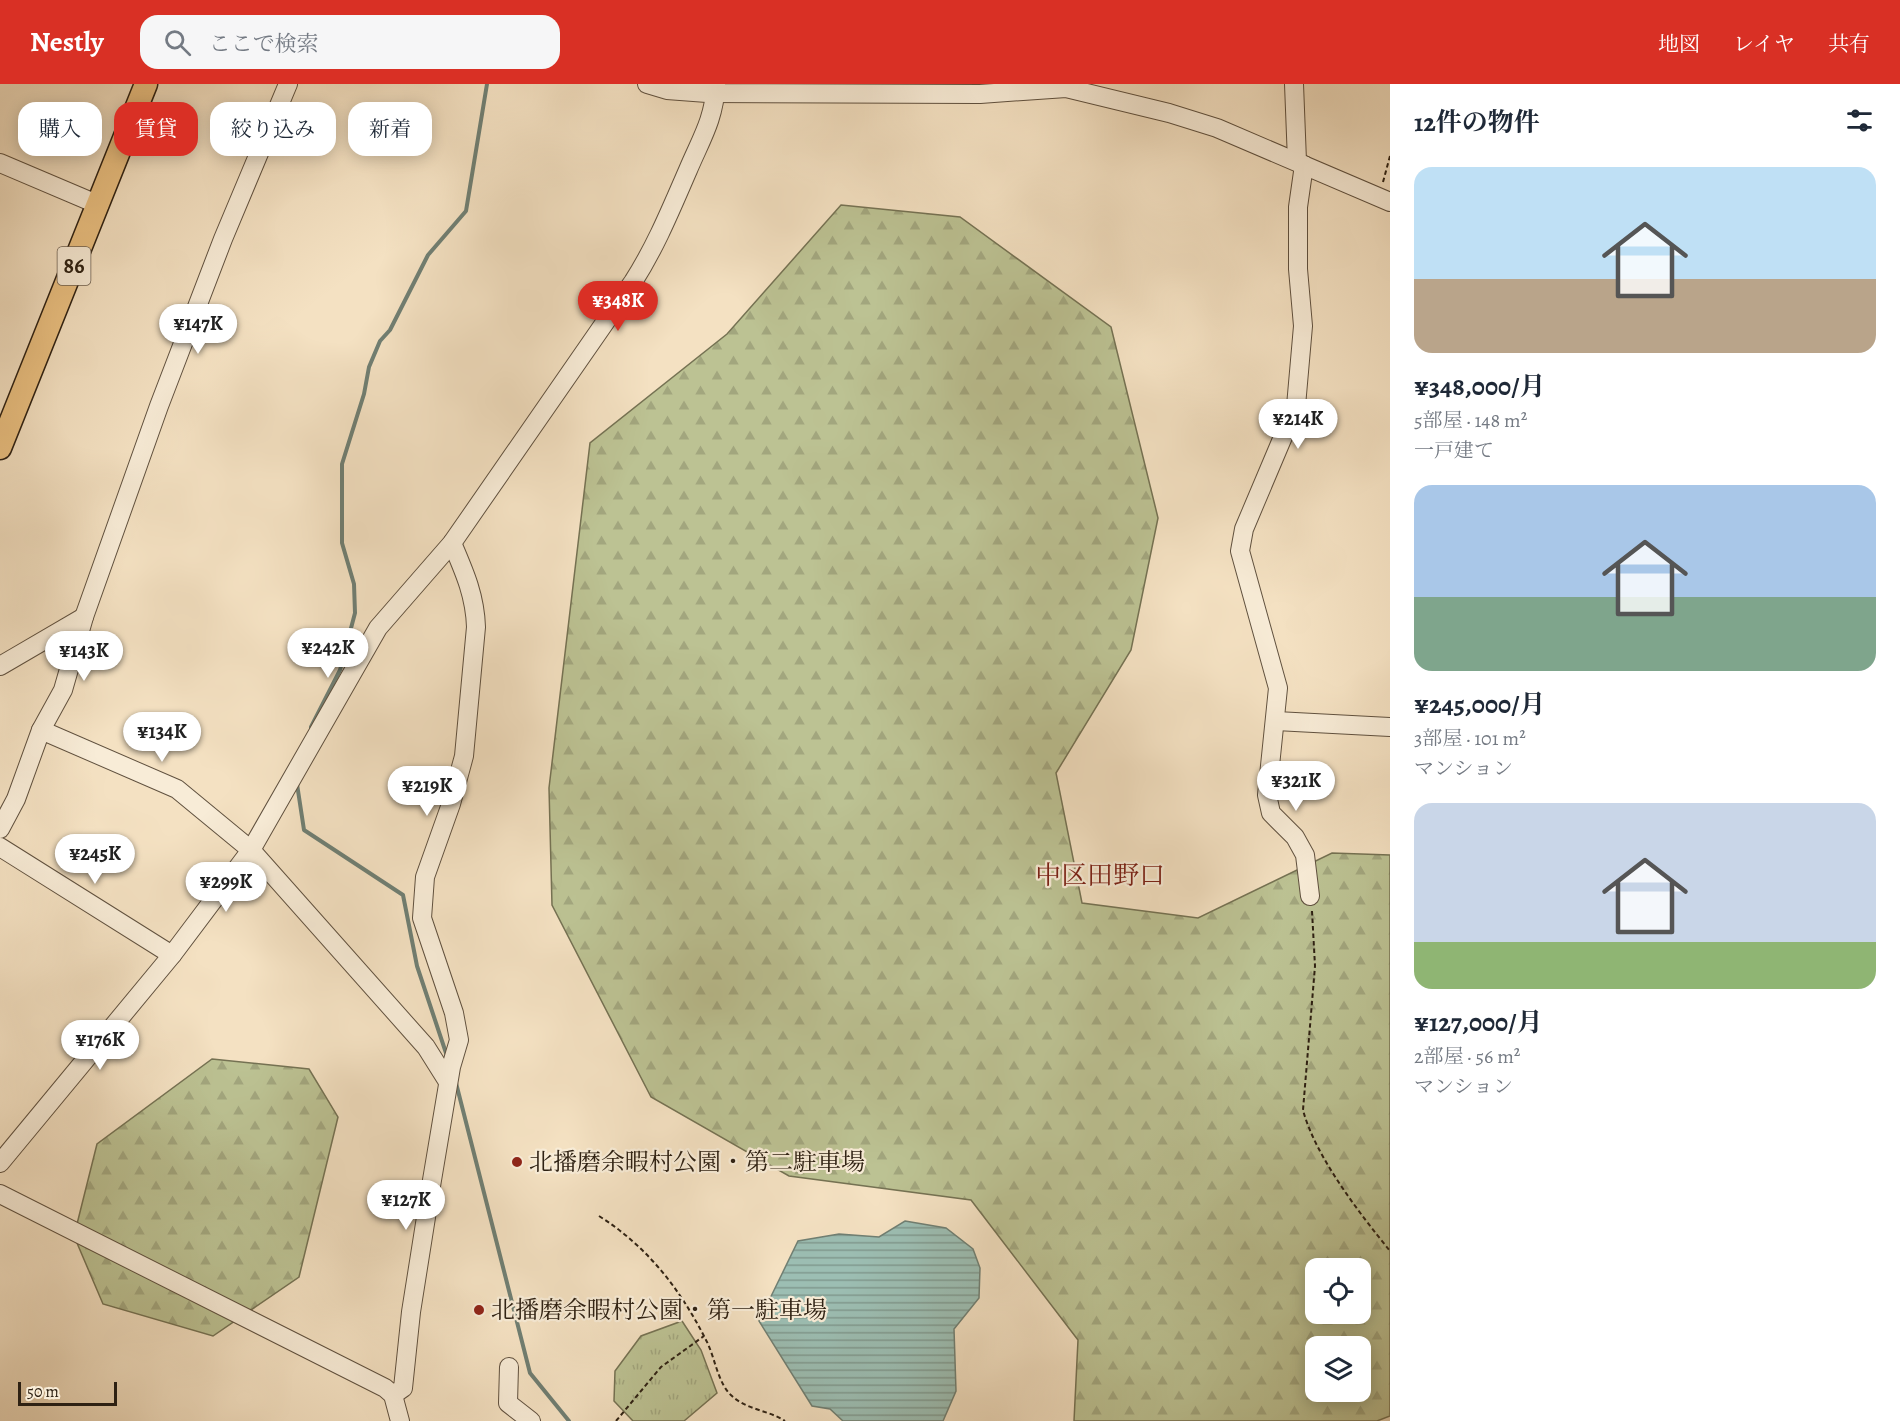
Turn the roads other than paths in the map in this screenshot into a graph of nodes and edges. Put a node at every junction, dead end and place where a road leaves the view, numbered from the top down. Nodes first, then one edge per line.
1 (146, 84) edge
2 (288, 84) edge
3 (647, 84) edge
4 (1294, 84) edge
5 (716, 88) edge
6 (0, 163) edge
7 (1300, 163) junction
8 (1384, 200) edge
9 (99, 205) junction
10 (0, 448) edge
11 (452, 543) junction
12 (84, 617) junction
13 (0, 666) edge
14 (1276, 721) junction
15 (1390, 727) edge
16 (41, 730) junction
17 (0, 829) edge
18 (0, 847) edge
19 (251, 850) junction
20 (1310, 896) road end
21 (172, 955) junction
22 (448, 1083) junction
23 (0, 1164) edge
24 (0, 1194) edge
25 (509, 1368) dead end
26 (393, 1395) junction
27 (400, 1421) edge
28 (531, 1421) edge

1 - 9 main road, 86
2 - 12 street
3 - 5 street
4 - 7 street
5 - 7 street
5 - 11 street
6 - 9 street
7 - 8 street
7 - 14 street
9 - 10 main road, 86
11 - 19 street
11 - 22 street
12 - 13 street
12 - 16 street
14 - 15 street
14 - 20 street
16 - 17 street
16 - 19 street
18 - 21 street
19 - 21 street
19 - 22 street
21 - 23 street
22 - 26 street
24 - 26 street
25 - 28 street
26 - 27 street

